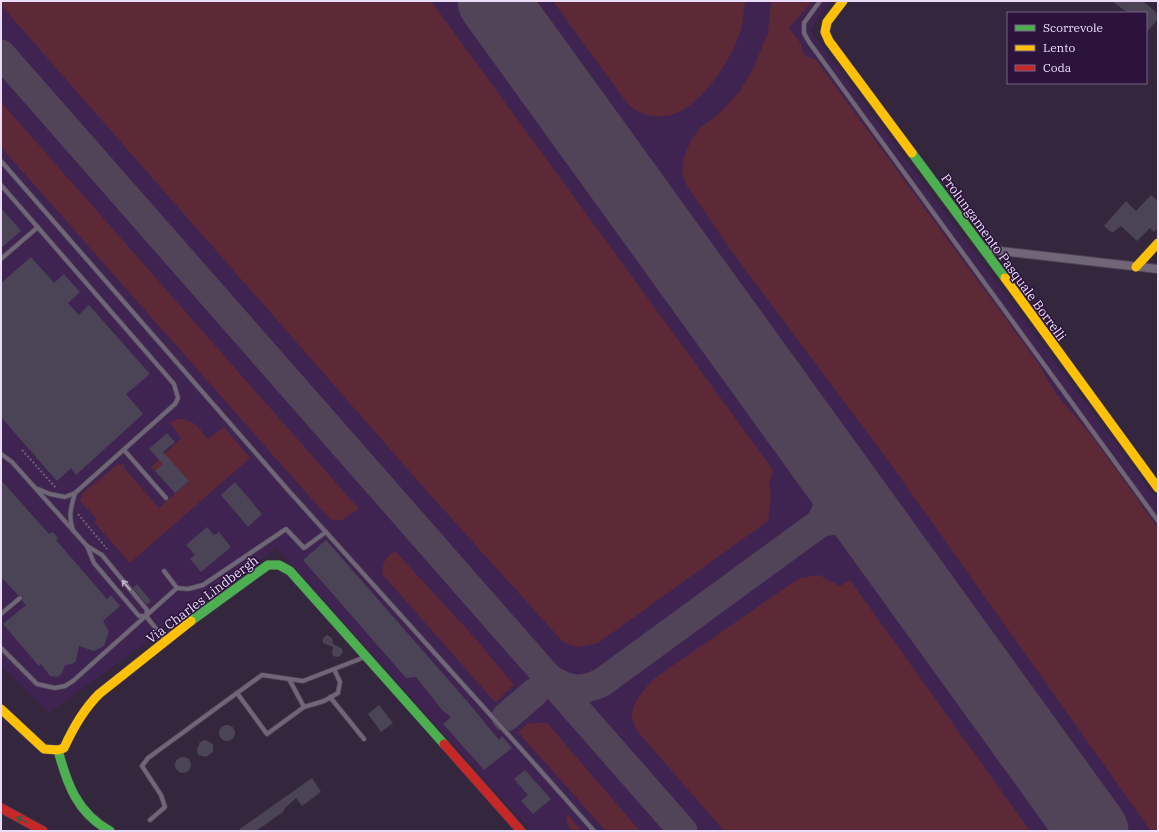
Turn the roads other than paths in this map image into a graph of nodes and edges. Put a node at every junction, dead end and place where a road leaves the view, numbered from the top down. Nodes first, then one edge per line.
1 (820, 1) edge
2 (843, 1) edge
3 (1, 161) edge
4 (2, 186) edge
5 (38, 227) junction
6 (1158, 243) edge
7 (983, 249) junction
8 (1, 260) edge
9 (1136, 267) junction
10 (1158, 269) edge
11 (124, 450) junction
12 (1, 454) edge
13 (1158, 488) edge
14 (36, 489) junction
15 (75, 493) junction
16 (166, 498) dead end
17 (1158, 521) edge
18 (74, 532) junction
19 (326, 532) junction
20 (86, 546) junction
21 (164, 571) dead end
22 (177, 588) junction
23 (20, 598) dead end
24 (1, 614) edge
25 (146, 616) junction
26 (166, 641) junction
27 (1, 648) edge
28 (365, 657) junction
29 (334, 669) junction
30 (289, 679) junction
31 (237, 693) junction
32 (330, 698) junction
33 (304, 707) junction
34 (1, 709) edge
35 (364, 739) dead end
36 (58, 750) junction
37 (1, 808) edge
38 (150, 820) dead end
39 (43, 831) edge
40 (110, 831) edge
41 (521, 831) edge
42 (594, 831) edge

1 - 17 lane
2 - 7 main road, Prolungamento Pasquale Borrelli
3 - 19 lane
4 - 5 lane
5 - 8 lane
5 - 11 lane
6 - 9 main road
7 - 9 street
7 - 13 main road, Prolungamento Pasquale Borrelli
9 - 10 street
11 - 15 lane
11 - 16 lane
12 - 14 lane
14 - 15 lane
14 - 18 lane
15 - 18 lane
18 - 20 lane
19 - 22 lane
19 - 42 lane
25 -> 20 lane
20 - 25 lane
21 - 22 lane
22 - 25 lane
23 - 24 lane
25 - 26 lane
25 - 27 lane
26 - 28 main road, Via Charles Lindbergh
26 - 36 main road, Via Charles Lindbergh
28 - 29 lane
28 - 41 main road, Via Charles Lindbergh
29 - 30 lane
29 - 32 lane
30 - 31 lane
30 - 33 lane
31 - 33 lane
31 - 38 lane
32 - 33 lane
32 - 35 lane
34 - 36 main road
36 - 40 main road
39 -> 37 main road

